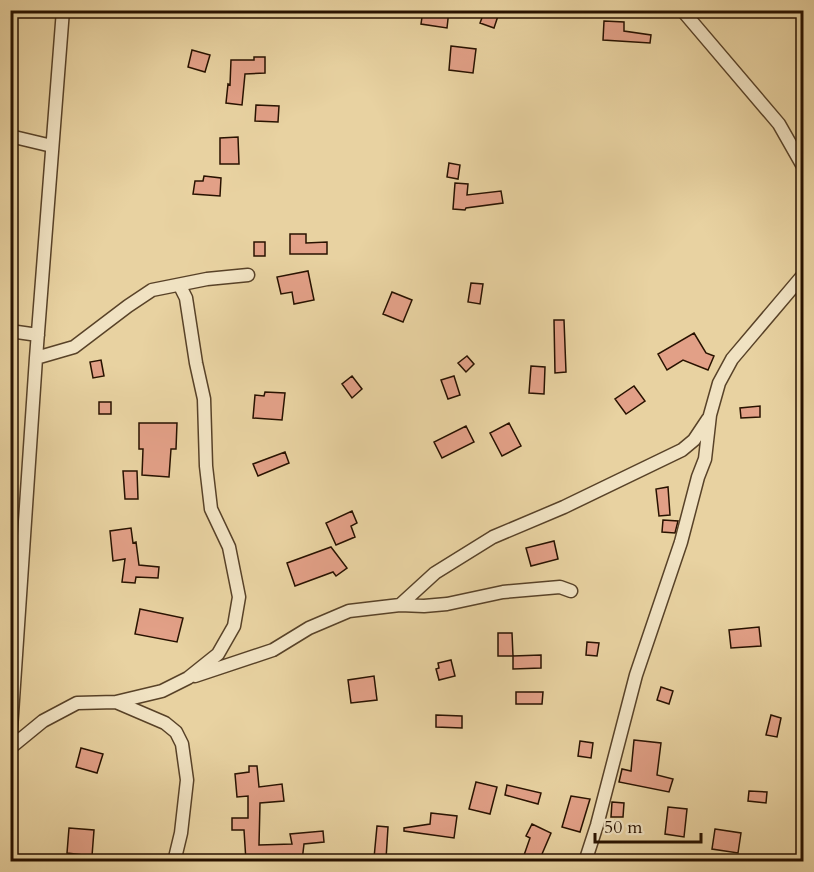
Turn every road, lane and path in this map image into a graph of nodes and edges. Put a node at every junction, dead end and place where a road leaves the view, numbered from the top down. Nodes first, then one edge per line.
1 (63, 10) edge
2 (682, 10) edge
3 (10, 136) edge
4 (52, 146) junction
5 (804, 168) edge
6 (804, 274) edge
7 (248, 275) dead end
8 (180, 286) junction
9 (10, 331) edge
10 (38, 336) junction
11 (36, 358) junction
12 (710, 415) junction
13 (572, 591) dead end
14 (400, 604) junction
15 (13, 661) edge
16 (188, 678) junction
17 (116, 702) junction
18 (10, 746) edge
19 (174, 861) edge
20 (585, 861) edge

1 - 4 street
2 - 5 street
3 - 4 street
4 - 10 street
6 - 12 street
7 - 8 street
8 - 11 street
8 - 16 street
9 - 10 street
10 - 11 street
11 - 15 street
12 - 14 street
12 - 20 street
13 - 14 street
14 - 16 street
15 - 18 street
16 - 17 street
17 - 18 street
17 - 19 street

